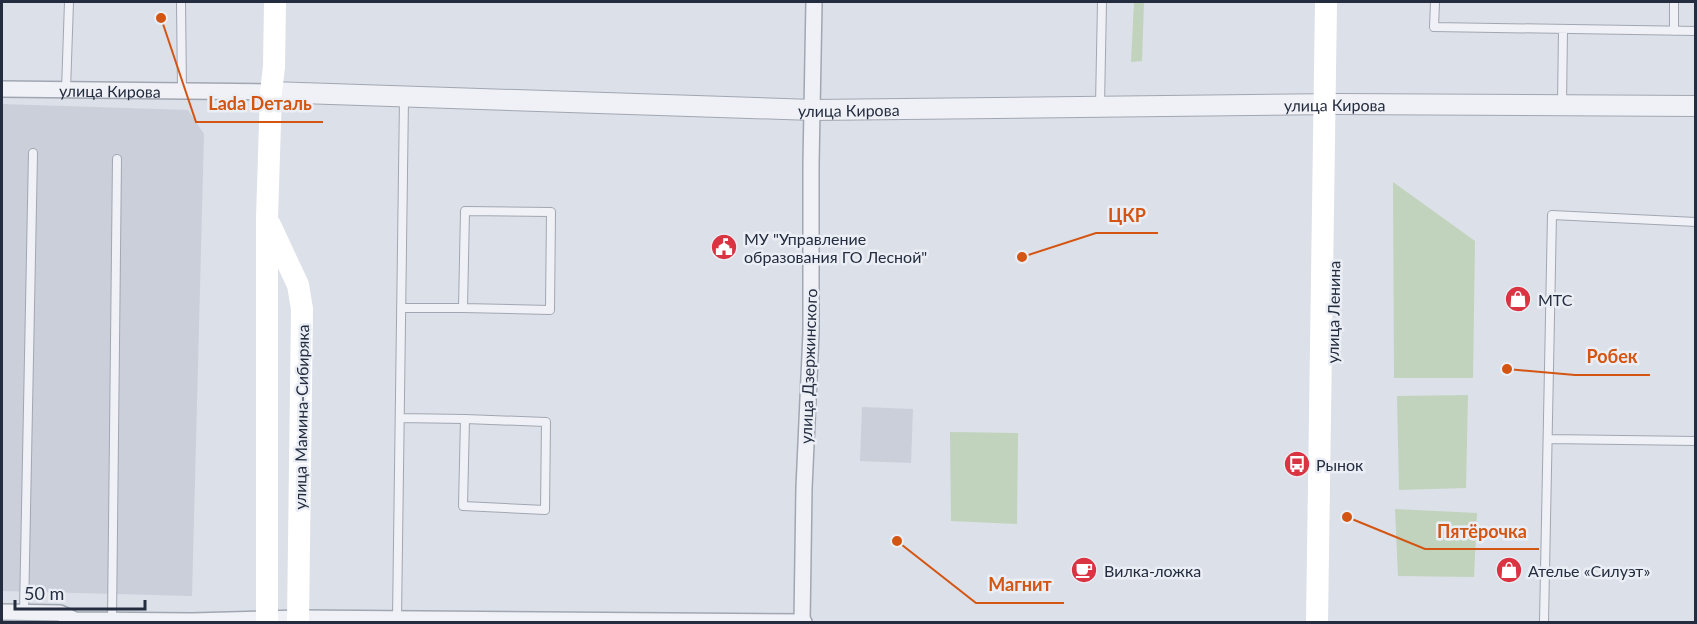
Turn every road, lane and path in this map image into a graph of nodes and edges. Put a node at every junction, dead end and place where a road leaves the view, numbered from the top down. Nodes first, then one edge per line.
1 (69, 2) edge
2 (181, 2) edge
3 (275, 2) edge
4 (814, 2) edge
5 (1102, 2) edge
6 (1326, 2) edge
7 (1337, 2) edge
8 (1435, 2) edge
9 (1674, 2) edge
10 (1563, 29) junction
11 (1674, 31) junction
12 (1695, 31) edge
13 (2, 88) edge
14 (66, 90) junction
15 (182, 91) junction
16 (271, 92) junction
17 (404, 96) junction
18 (1330, 104) junction
19 (1562, 106) junction
20 (1695, 106) edge
21 (1100, 107) junction
22 (813, 110) junction
23 (33, 153) dead end
24 (117, 159) dead end
25 (267, 218) junction
26 (1695, 222) edge
27 (401, 308) junction
28 (464, 308) junction
29 (400, 418) junction
30 (465, 419) junction
31 (1548, 439) junction
32 (1695, 441) edge
33 (2, 612) edge
34 (24, 612) junction
35 (68, 619) edge
36 (397, 619) junction
37 (112, 620) junction
38 (298, 620) edge
39 (267, 621) edge
40 (803, 622) edge
41 (1317, 622) edge
42 (1329, 622) edge
43 (1544, 622) edge

1 - 14 lane
2 - 15 lane
3 - 16 main road, улица Мамина-Сибиряка
4 - 22 street, улица Дзержинского
5 - 21 lane
6 - 18 main road
7 - 18 main road, улица Ленина
8 - 10 lane
9 - 11 lane
10 - 11 lane
10 - 19 lane
11 - 12 lane
13 - 14 street, улица Кирова
14 - 15 street, улица Кирова
15 - 16 street, улица Кирова
16 - 17 street, улица Кирова
16 - 25 main road, улица Мамина-Сибиряка
17 - 22 street, улица Кирова
17 - 27 lane
18 - 19 street, улица Кирова
18 - 21 street, улица Кирова
18 - 41 main road
18 - 42 main road, улица Ленина
19 - 20 street, улица Кирова
21 - 22 street, улица Кирова
22 - 40 street, улица Дзержинского
23 - 34 lane
24 - 37 lane
25 - 38 main road, улица Мамина-Сибиряка
25 - 39 main road, улица Мамина-Сибиряка
26 - 31 lane
27 - 28 lane
27 - 29 lane
28 - 28 lane
29 - 30 lane
29 - 36 lane
30 - 30 lane
31 - 32 lane
31 - 43 lane
33 - 34 street
34 - 35 street
35 - 37 street
36 - 38 street
36 - 40 street
37 - 39 street
38 - 39 street

